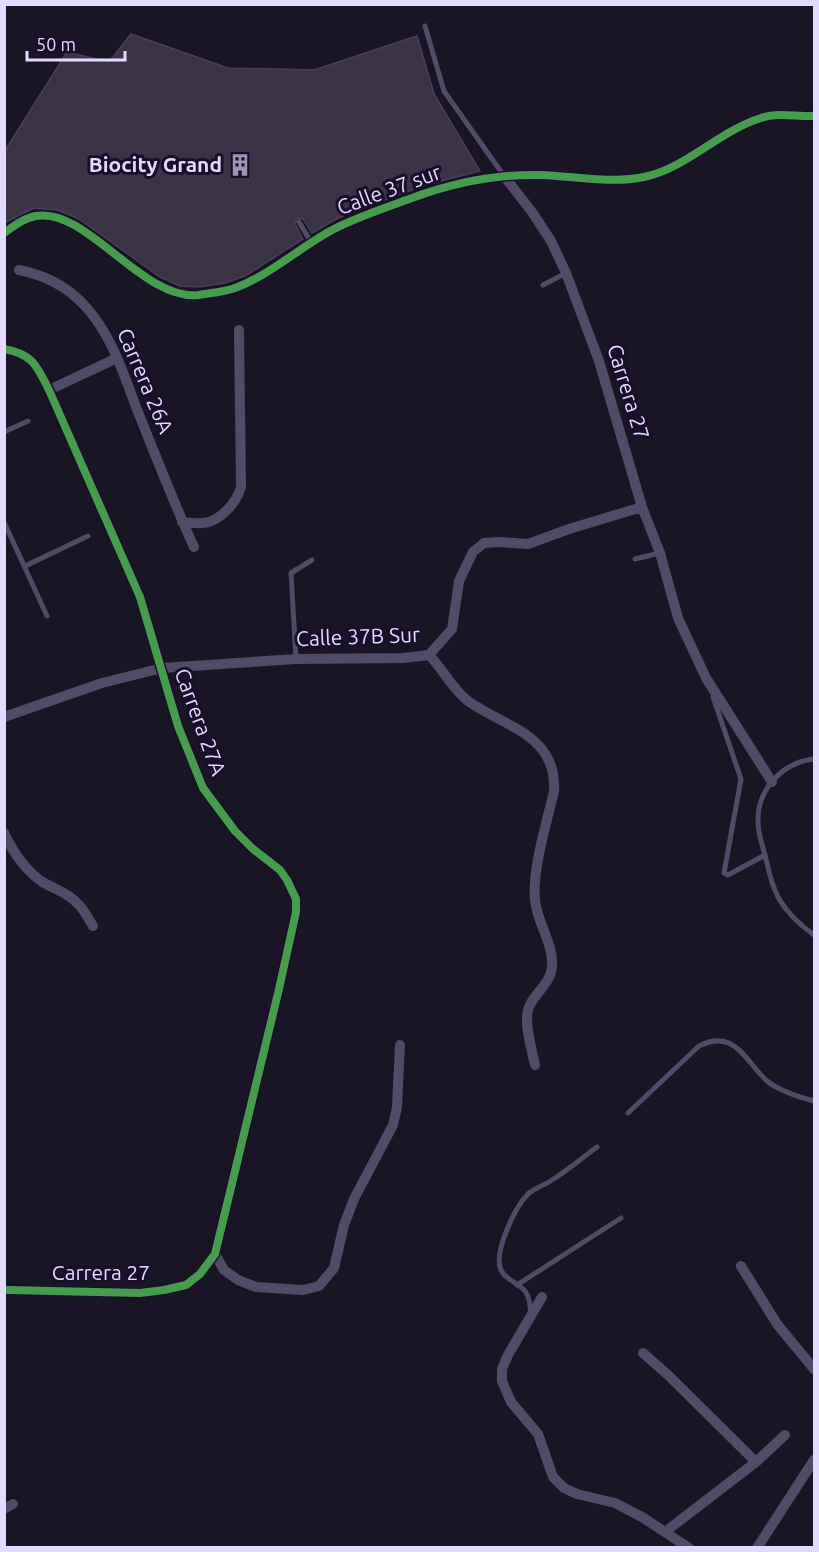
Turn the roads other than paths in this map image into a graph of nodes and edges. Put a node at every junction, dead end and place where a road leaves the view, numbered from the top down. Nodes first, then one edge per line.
1 (425, 26) dead end
2 (814, 116) edge
3 (504, 176) junction
4 (299, 222) dead end
5 (4, 233) edge
6 (312, 243) junction
7 (19, 270) dead end
8 (566, 273) junction
9 (543, 285) dead end
10 (239, 330) dead end
11 (4, 349) edge
12 (117, 358) junction
13 (49, 390) junction
14 (28, 421) dead end
15 (4, 432) edge
16 (642, 507) junction
17 (4, 522) edge
18 (182, 522) junction
19 (88, 536) dead end
20 (194, 547) dead end
21 (660, 553) junction
22 (635, 559) dead end
23 (312, 560) dead end
24 (24, 566) junction
25 (47, 616) dead end
26 (429, 655) junction
27 (296, 658) junction
28 (162, 668) junction
29 (706, 678) junction
30 (4, 717) edge
31 (814, 759) edge
32 (772, 782) junction
33 (4, 833) edge
34 (765, 855) junction
35 (93, 926) dead end
36 (814, 935) edge
37 (400, 1046) dead end
38 (535, 1065) dead end
39 (814, 1101) edge
40 (628, 1113) dead end
41 (597, 1147) dead end
42 (621, 1218) dead end
43 (215, 1254) junction
44 (741, 1266) dead end
45 (518, 1285) junction
46 (8, 1290) dead end
47 (543, 1297) dead end
48 (531, 1315) junction
49 (643, 1353) dead end
50 (814, 1369) edge
51 (785, 1436) dead end
52 (814, 1460) edge
53 (756, 1462) junction
54 (665, 1532) junction
55 (688, 1548) edge
56 (757, 1548) edge

1 - 3 lane, Carrera 27
2 - 3 street, Calle 37 sur
3 - 6 street, Calle 37 sur
3 - 8 street, Carrera 27
4 - 6 lane
5 - 6 street, Calle 37 sur
7 - 12 street, Carrera 26A
8 - 9 lane
8 - 16 street, Carrera 27
10 - 18 street
11 - 13 street, Carrera 27A
12 - 13 street
12 - 18 street, Carrera 26A
13 - 28 street, Carrera 27A
14 - 15 lane
16 - 21 street, Carrera 27
16 - 26 street, Calle 37B Sur
17 - 24 lane
18 - 20 street, Carrera 26A
19 - 24 lane
21 - 22 lane
21 - 29 street, Carrera 27
23 - 27 lane
24 - 25 lane
26 - 27 street, Calle 37B Sur
26 - 38 street
27 - 28 street, Calle 37B Sur
28 - 30 street, Calle 37B Sur
28 - 43 street, Carrera 27A
29 - 32 street, Carrera 27
29 - 34 lane
31 - 32 lane
32 - 34 lane
33 - 35 street
34 - 36 lane
37 - 43 street
39 - 40 lane
41 - 45 lane
42 - 45 lane
43 - 46 street, Carrera 27
44 - 50 street
45 - 48 lane
47 - 48 street
48 - 54 street
49 - 53 street
51 - 53 street
52 - 56 street
53 - 54 street
54 - 55 street

